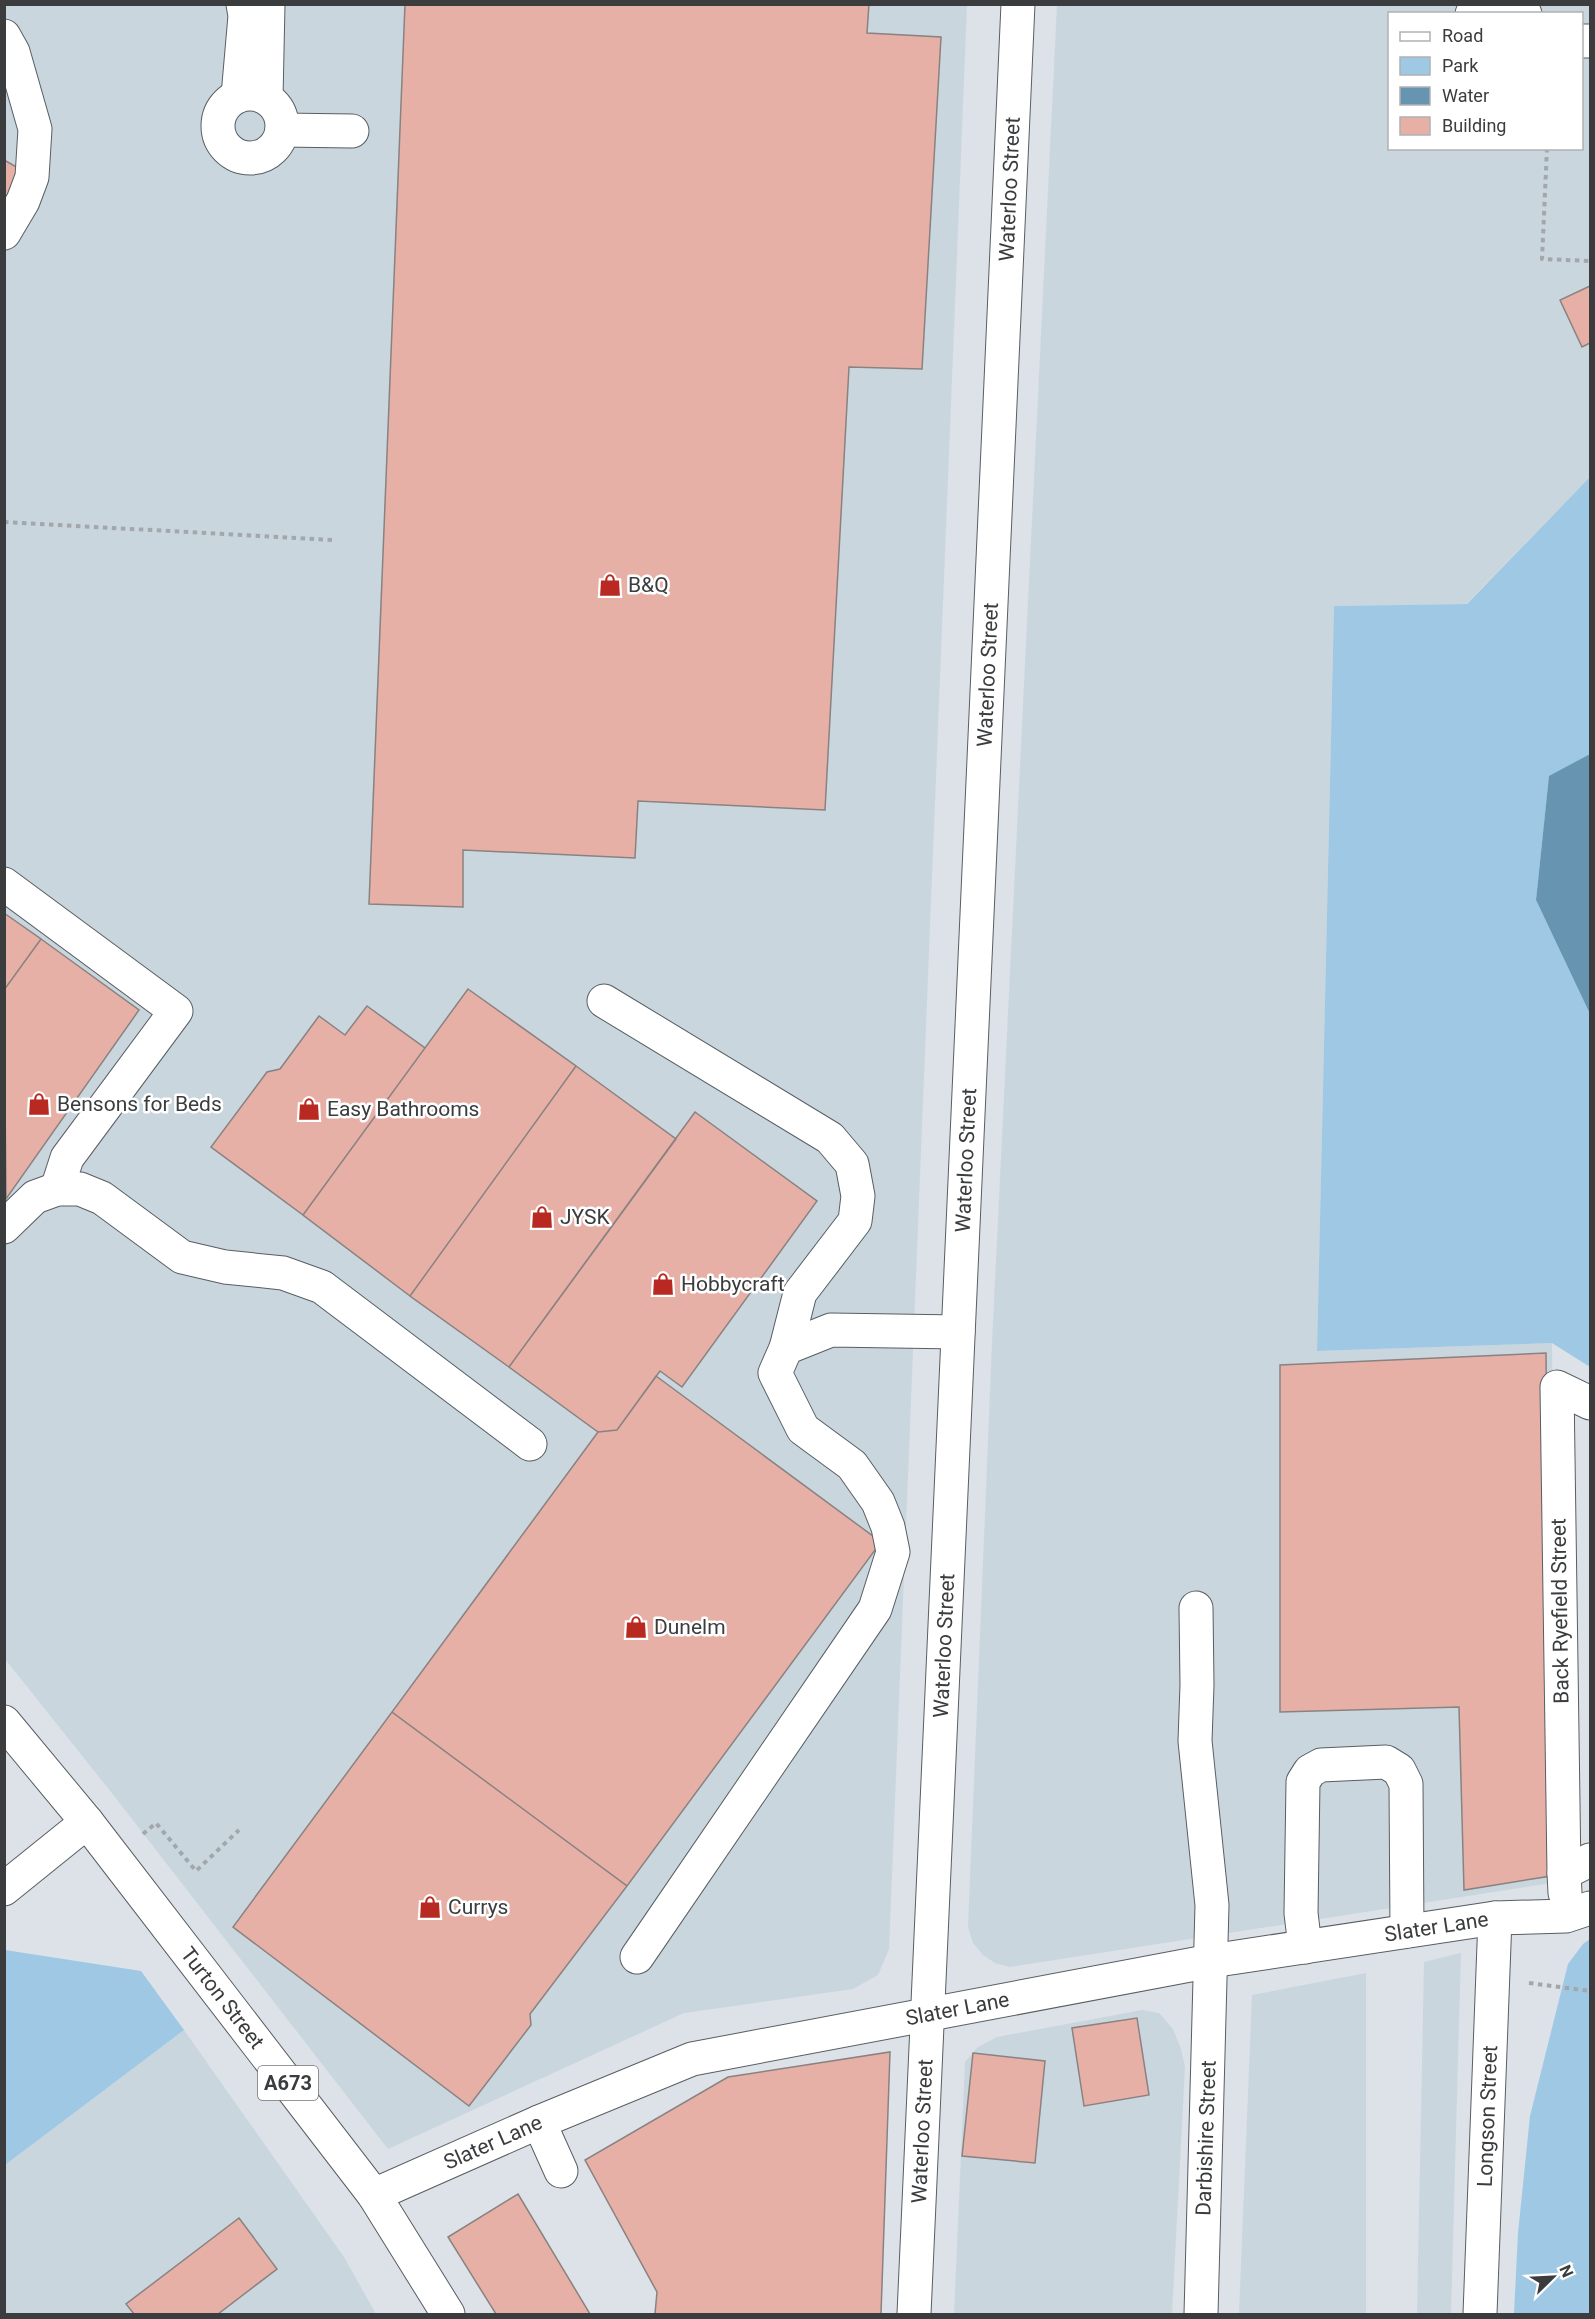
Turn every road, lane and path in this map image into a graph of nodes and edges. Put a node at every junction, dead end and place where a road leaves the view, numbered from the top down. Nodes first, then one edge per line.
1 (243, 4) edge
2 (268, 4) edge
3 (1018, 4) edge
4 (1493, 4) edge
5 (1476, 12) edge
6 (4, 36) edge
7 (252, 97) junction
8 (282, 130) junction
9 (352, 131) dead end
10 (1547, 150) edge
11 (4, 233) edge
12 (1590, 261) edge
13 (4, 522) edge
14 (333, 540) dead end
15 (4, 884) edge
16 (604, 1001) dead end
17 (57, 1189) junction
18 (4, 1227) edge
19 (958, 1332) junction
20 (786, 1348) junction
21 (1590, 1403) edge
22 (530, 1444) dead end
23 (1196, 1608) dead end
24 (4, 1722) edge
25 (87, 1822) junction
26 (239, 1830) dead end
27 (116, 1859) junction
28 (1577, 1866) edge
29 (4, 1889) edge
30 (1578, 1912) edge
31 (1495, 1918) junction
32 (1407, 1931) junction
33 (1305, 1947) junction
34 (637, 1957) dead end
35 (1211, 1961) junction
36 (1493, 1978) junction
37 (1590, 1991) edge
38 (927, 2014) junction
39 (539, 2122) junction
40 (561, 2172) dead end
41 (374, 2195) junction
42 (448, 2314) edge
43 (914, 2314) edge
44 (1201, 2314) edge
45 (1480, 2314) edge

1 - 7 street
2 - 7 street
3 - 19 street, Waterloo Street
4 - 5 street
6 - 11 street
7 - 8 street
7 - 8 street
8 - 9 street
10 - 12 path
13 - 14 path
15 - 17 street
16 - 20 street
17 - 18 street
17 - 22 street
19 - 20 street
19 - 38 street, Waterloo Street
20 - 34 street
21 - 28 street, Back Ryefield Street
23 - 35 street, Darbishire Street
24 - 25 street, Turton Street / A673
25 - 27 street, Turton Street / A673
25 - 29 street
26 - 27 path
27 - 41 street, Turton Street / A673
28 - 30 street
30 - 31 street, Slater Lane
31 - 32 street, Slater Lane
31 - 36 street, Longson Street
32 - 33 street, Slater Lane
32 - 33 street
33 - 35 street, Slater Lane
35 - 38 street, Slater Lane
35 - 44 street, Darbishire Street
36 - 37 path
36 - 45 street, Longson Street
38 - 39 street, Slater Lane
38 - 43 street, Waterloo Street
39 - 40 street
39 - 41 street, Slater Lane
41 - 42 street, Turton Street / A673

